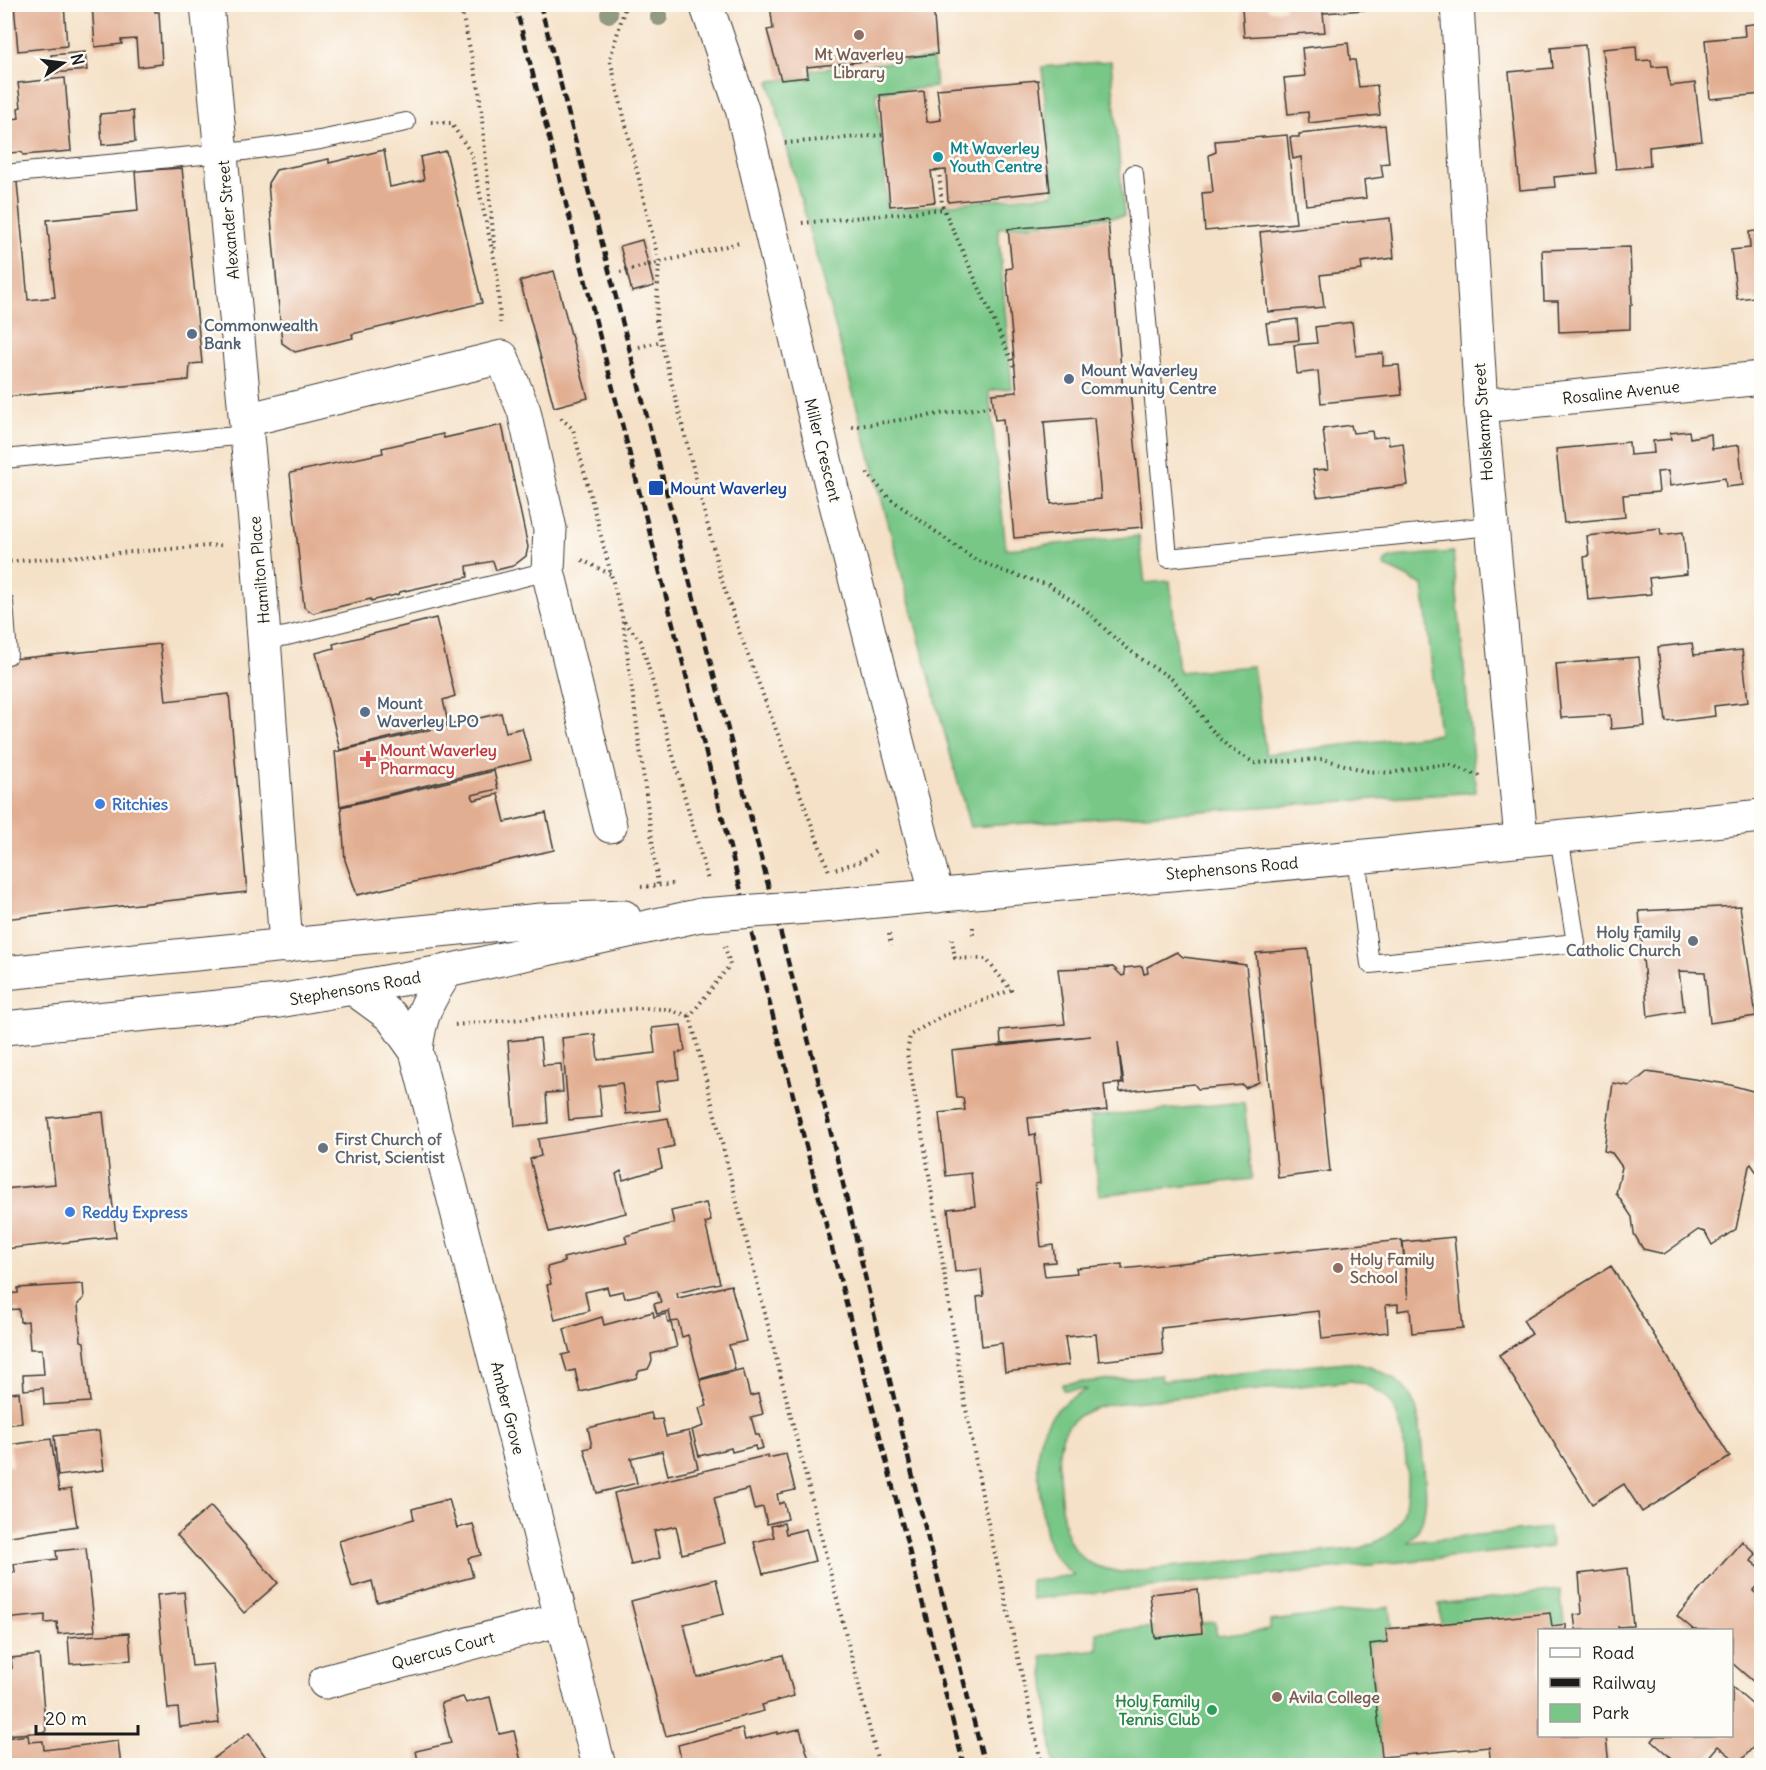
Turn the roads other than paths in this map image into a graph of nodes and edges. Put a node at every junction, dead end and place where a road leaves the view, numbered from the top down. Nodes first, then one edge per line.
1 (207, 4) edge
2 (706, 4) edge
3 (1456, 4) edge
4 (406, 122) dead end
5 (222, 154) junction
6 (4, 174) edge
7 (1134, 174) dead end
8 (1761, 378) edge
9 (1481, 405) junction
10 (246, 427) junction
11 (4, 459) edge
12 (1491, 526) junction
13 (548, 571) junction
14 (4, 602) edge
15 (265, 639) junction
16 (8, 655) dead end
17 (1761, 816) edge
18 (610, 826) dead end
19 (1559, 836) junction
20 (1521, 839) junction
21 (1356, 857) junction
22 (937, 896) junction
23 (701, 915) junction
24 (286, 946) junction
25 (447, 971) junction
26 (4, 973) edge
27 (354, 988) junction
28 (4, 1028) edge
29 (416, 1051) junction
30 (562, 1619) junction
31 (325, 1682) dead end
32 (599, 1766) edge

1 - 5 street, Alexander Street
2 - 22 street, Miller Crescent
3 - 9 street, Holskamp Street
4 - 5 lane
5 - 6 lane
5 - 10 street, Alexander Street
7 - 12 lane
8 - 9 street, Rosaline Avenue
9 - 12 street, Holskamp Street
10 - 11 lane
10 - 13 street
10 - 15 street, Hamilton Place
12 - 20 street, Holskamp Street
13 - 15 lane
13 - 18 street
14 - 16 lane
15 - 24 street, Hamilton Place
17 - 19 street, Stephensons Road
19 - 20 street, Stephensons Road
19 - 21 lane
20 - 21 street, Stephensons Road
21 - 22 street, Stephensons Road
22 - 23 street, Stephensons Road, bridge
23 - 24 street, Stephensons Road
23 - 25 street, Stephensons Road
24 - 26 street, Stephensons Road
25 - 27 street, Stephensons Road
25 - 29 street, Amber Grove
27 - 28 street, Stephensons Road
27 - 29 street, Amber Grove
29 - 30 street, Amber Grove
30 - 31 street, Quercus Court
30 - 32 street, Amber Grove

